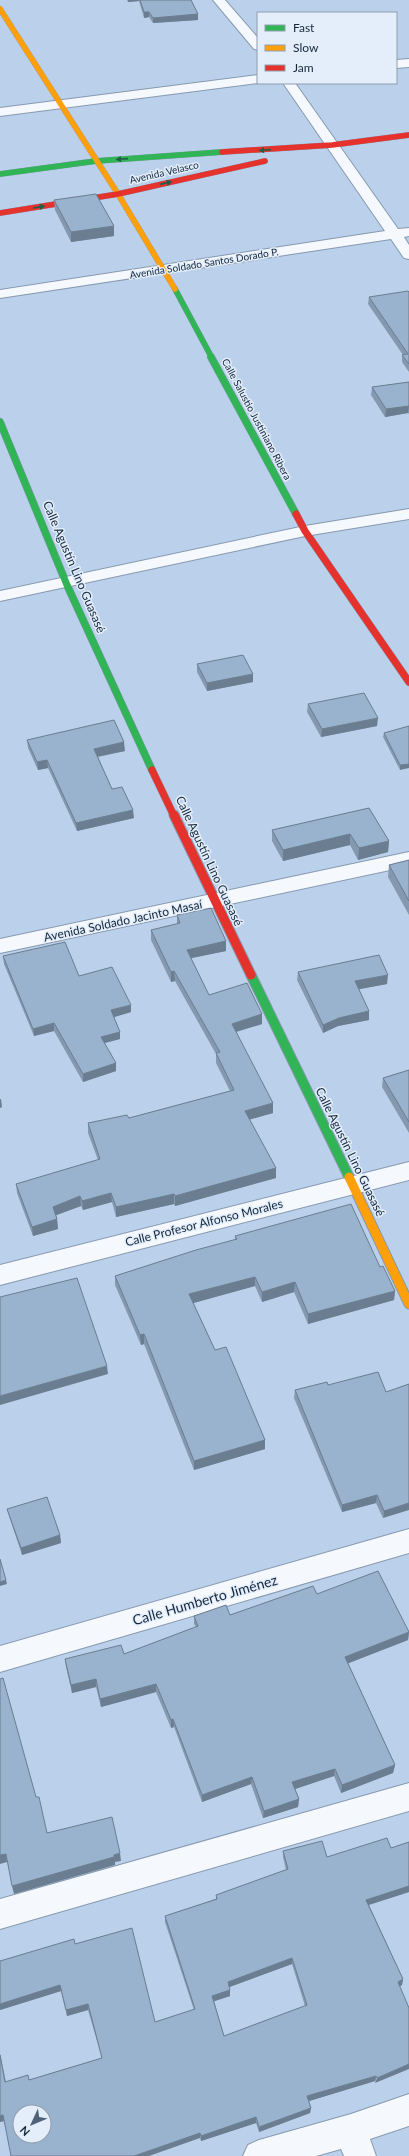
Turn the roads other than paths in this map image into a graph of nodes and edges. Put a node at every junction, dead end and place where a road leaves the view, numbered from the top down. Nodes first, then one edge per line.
1 (219, 0) edge
2 (0, 9) edge
3 (257, 45) edge
4 (409, 63) edge
5 (397, 64) edge
6 (257, 79) edge
7 (290, 84) edge
8 (60, 105) junction
9 (0, 112) edge
10 (409, 135) edge
11 (332, 145) junction
12 (96, 161) junction
13 (0, 174) edge
14 (118, 194) junction
15 (0, 212) edge
16 (409, 232) edge
17 (394, 234) junction
18 (409, 255) edge
19 (164, 269) junction
20 (0, 294) edge
21 (0, 422) edge
22 (409, 514) edge
23 (305, 531) junction
24 (67, 583) junction
25 (0, 596) edge
26 (409, 682) edge
27 (409, 859) edge
28 (214, 902) junction
29 (0, 946) edge
30 (409, 1171) edge
31 (353, 1185) junction
32 (0, 1275) edge
33 (409, 1304) edge
34 (409, 1541) edge
35 (0, 1659) edge
36 (409, 1797) edge
37 (0, 1914) edge
38 (409, 2110) edge
39 (355, 2143) edge
40 (260, 2156) edge

1 - 3 street
2 - 8 street, Calle Salustio Justiniano Ribera
4 - 5 street
6 - 8 street
7 - 11 street
8 - 9 street
8 - 12 street, Calle Salustio Justiniano Ribera
10 - 11 street, Avenida Velasco
11 -> 12 street, Avenida Velasco
14 -> 11 street, Avenida Velasco
11 - 17 street
12 - 13 street, Avenida Velasco
12 - 14 street, Calle Salustio Justiniano Ribera
15 -> 14 street, Avenida Velasco
14 - 19 street, Calle Salustio Justiniano Ribera
16 - 17 street, Avenida Soldado Santos Dorado P.
17 - 18 street
17 - 19 street, Avenida Soldado Santos Dorado P.
19 - 20 street, Avenida Soldado Santos Dorado P.
19 - 23 street, Calle Salustio Justiniano Ribera
21 - 24 street, Calle Agustín Lino Guasasé
22 - 23 street
23 - 24 street
23 - 26 street, Calle Salustio Justiniano Ribera
24 - 25 street
24 - 28 street, Calle Agustín Lino Guasasé
27 - 28 street, Avenida Soldado Jacinto Masaí
28 - 29 street, Avenida Soldado Jacinto Masaí
28 - 31 street, Calle Agustín Lino Guasasé
30 - 31 street, Calle Profesor Alfonso Morales
31 - 32 street, Calle Profesor Alfonso Morales
31 - 33 street, Calle Agustín Lino Guasasé
34 - 35 street, Calle Humberto Jiménez
36 - 37 street
38 - 39 street
39 - 40 street

